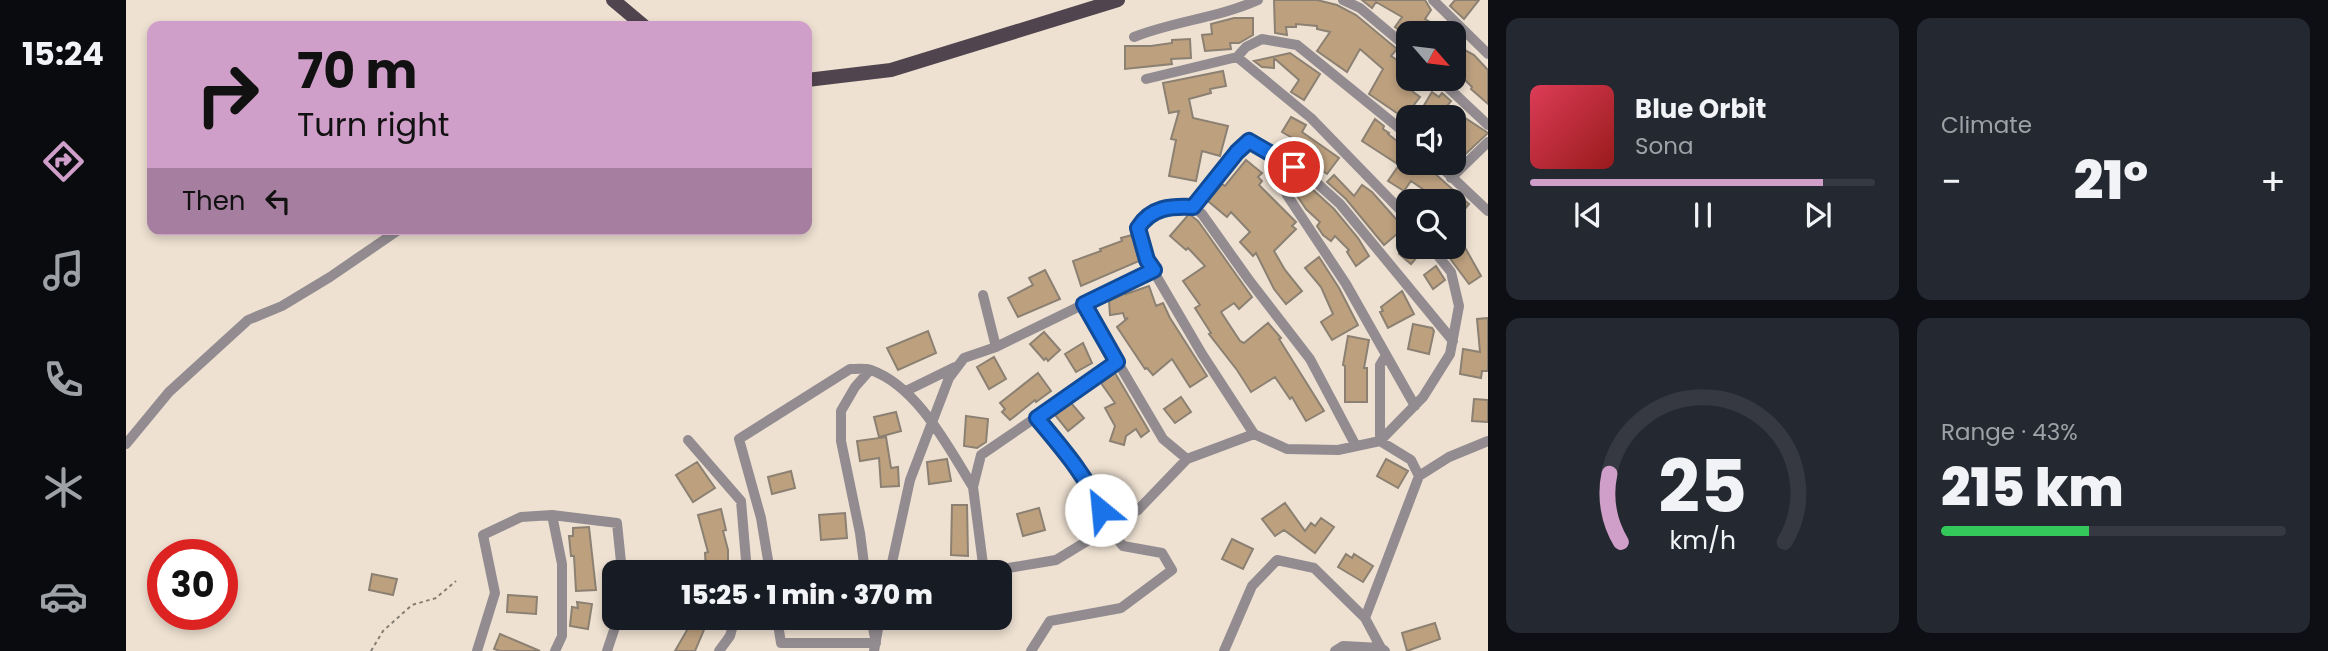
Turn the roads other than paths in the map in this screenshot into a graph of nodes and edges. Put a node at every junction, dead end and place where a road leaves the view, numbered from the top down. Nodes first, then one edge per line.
1 (613, 0) edge
2 (1118, 0) edge
3 (1258, 0) edge
4 (1343, 0) edge
5 (1433, 0) edge
6 (638, 21) edge
7 (1134, 37) dead end
8 (1396, 38) edge
9 (1488, 54) edge
10 (1237, 57) junction
11 (812, 79) edge
12 (1146, 79) dead end
13 (1452, 91) edge
14 (1396, 125) edge
15 (1488, 125) edge
16 (1488, 142) edge
17 (1266, 150) junction
18 (1448, 175) edge
19 (1451, 178) junction
20 (1396, 206) edge
21 (1193, 207) junction
22 (1488, 211) edge
23 (391, 235) edge
24 (1441, 259) edge
25 (1154, 270) junction
26 (983, 295) dead end
27 (1084, 304) junction
28 (1453, 341) junction
29 (996, 347) junction
30 (1386, 355) junction
31 (1117, 362) junction
32 (958, 366) junction
33 (870, 370) junction
34 (906, 391) junction
35 (1415, 406) junction
36 (1037, 418) junction
37 (932, 423) junction
38 (1254, 434) junction
39 (688, 440) dead end
40 (1380, 441) junction
41 (1488, 441) edge
42 (126, 444) edge
43 (1356, 446) junction
44 (1187, 459) junction
45 (1419, 476) junction
46 (973, 487) junction
47 (552, 515) junction
48 (1109, 529) junction
49 (621, 560) edge
50 (746, 560) edge
51 (768, 560) edge
52 (863, 560) edge
53 (893, 560) edge
54 (982, 560) edge
55 (1012, 567) edge
56 (1366, 618) junction
57 (614, 630) edge
58 (732, 630) edge
59 (779, 630) edge
60 (875, 647) edge
61 (1383, 649) edge
62 (477, 651) edge
63 (555, 651) edge
64 (607, 651) edge
65 (719, 651) edge
66 (1031, 651) edge
67 (1224, 651) edge
68 (1335, 651) edge

1 - 6 main road
2 - 11 main road
3 - 7 street
4 - 8 street
5 - 9 street
10 - 12 street
10 - 14 street
10 - 20 street
13 - 15 street
16 - 19 street
17 - 21 street
17 - 28 street
17 - 30 street
18 - 19 street
19 - 22 street
21 - 25 street
21 - 43 street
23 - 42 street
24 - 28 street
25 - 27 street
25 - 38 street
26 - 29 street
27 - 29 street
27 - 31 street
28 - 35 street
29 - 32 street
30 - 35 street
30 - 40 street
31 - 36 street
31 - 44 street
32 - 34 street
32 - 37 street
33 - 34 street
33 - 51 street
33 - 52 street
34 - 37 street
35 - 40 street
36 - 46 street
36 - 48 street
37 - 46 street
37 - 53 street
38 - 43 street
38 - 44 street
39 - 50 street
40 - 43 street
40 - 45 street
41 - 45 street
44 - 48 street
45 - 56 street
46 - 54 street
47 - 49 street
47 - 62 street
47 - 63 street
48 - 55 street
48 - 66 street
56 - 61 street
56 - 67 street
57 - 64 street
58 - 65 street
59 - 60 street
61 - 68 street

